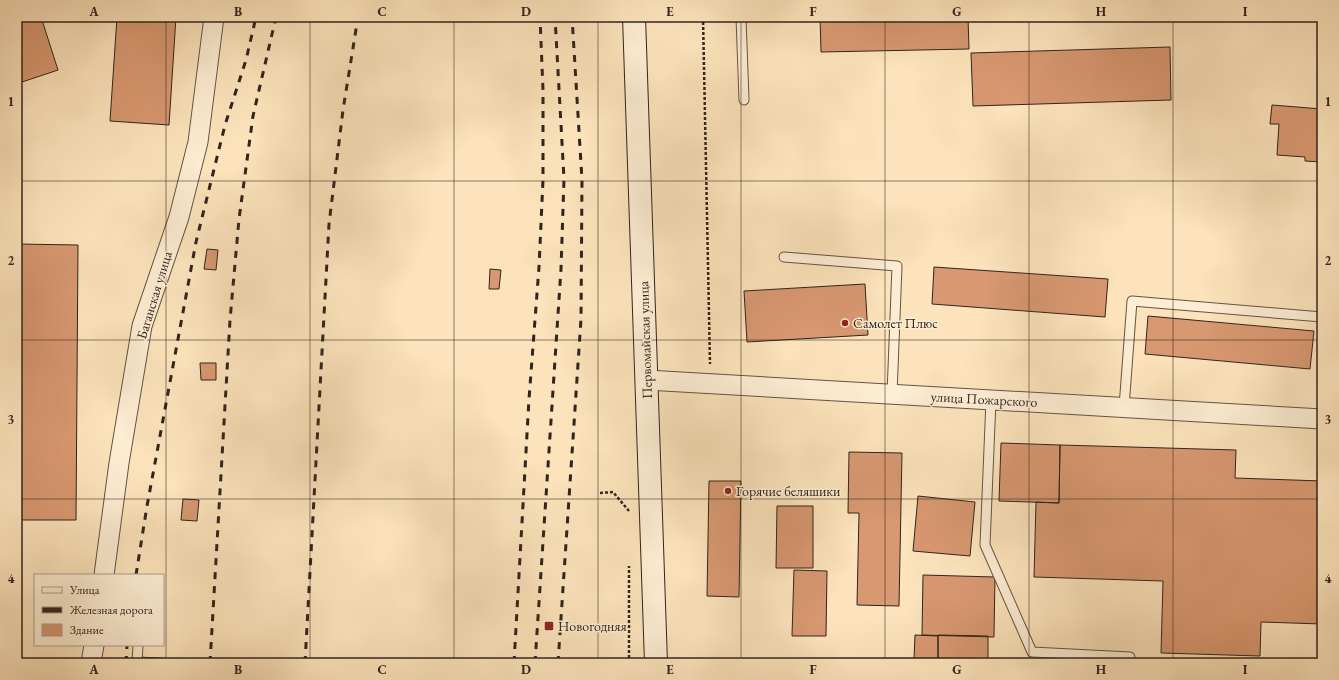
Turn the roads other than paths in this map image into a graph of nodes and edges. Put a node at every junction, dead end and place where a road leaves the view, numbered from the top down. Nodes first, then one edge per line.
1 (214, 17) edge
2 (634, 17) edge
3 (742, 17) edge
4 (744, 100) dead end
5 (784, 258) dead end
6 (1322, 317) edge
7 (646, 380) junction
8 (892, 394) junction
9 (991, 400) junction
10 (1124, 407) junction
11 (1322, 419) edge
12 (104, 574) edge
13 (94, 646) edge
14 (138, 646) edge
15 (1130, 657) dead end
16 (91, 663) edge
17 (137, 663) edge
18 (656, 663) edge

1 - 12 street, Баганская улица
2 - 7 main road, Первомайская улица
3 - 4 lane
5 - 8 lane
6 - 10 lane
7 - 8 street, улица Пожарского
7 - 18 main road, Первомайская улица
8 - 9 street, улица Пожарского
9 - 10 street, улица Пожарского
9 - 15 lane
10 - 11 street, улица Пожарского
13 - 16 street
14 - 17 lane

